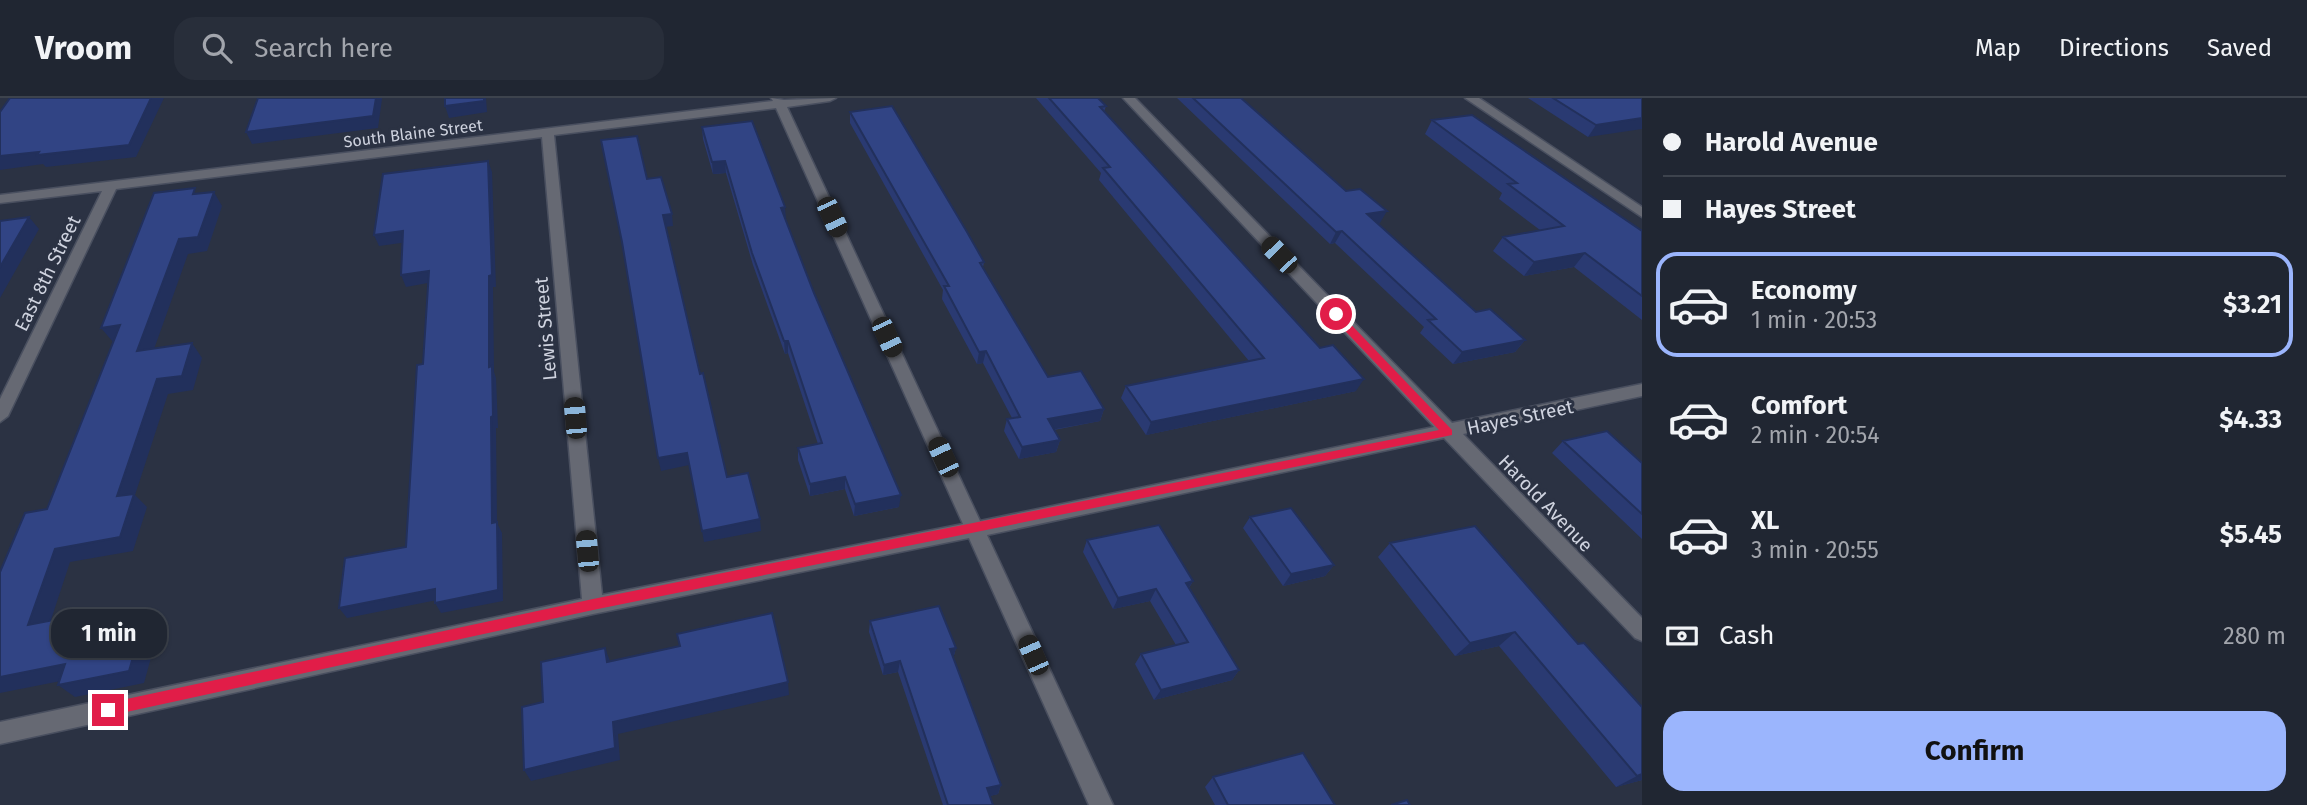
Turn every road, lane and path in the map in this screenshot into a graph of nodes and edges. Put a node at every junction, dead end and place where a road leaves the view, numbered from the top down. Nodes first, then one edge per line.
1 (830, 98) edge
2 (1129, 98) edge
3 (1471, 98) edge
4 (778, 101) edge
5 (548, 133) junction
6 (111, 185) junction
7 (0, 199) edge
8 (1642, 213) edge
9 (1642, 390) edge
10 (0, 416) edge
11 (1448, 432) junction
12 (976, 529) junction
13 (593, 605) junction
14 (1642, 632) edge
15 (0, 733) edge
16 (1101, 805) edge

1 - 4 street, South Blaine Street
2 - 11 street, Harold Avenue
3 - 8 street
4 - 5 street, South Blaine Street
4 - 12 street
5 - 6 street, South Blaine Street
5 - 13 street, Lewis Street
6 - 7 street, South Blaine Street
6 - 10 street, East 8th Street
9 - 11 street, Hayes Street
11 - 12 street, Hayes Street
11 - 14 street, Harold Avenue
12 - 13 street, Hayes Street
12 - 16 street
13 - 15 street, Hayes Street

